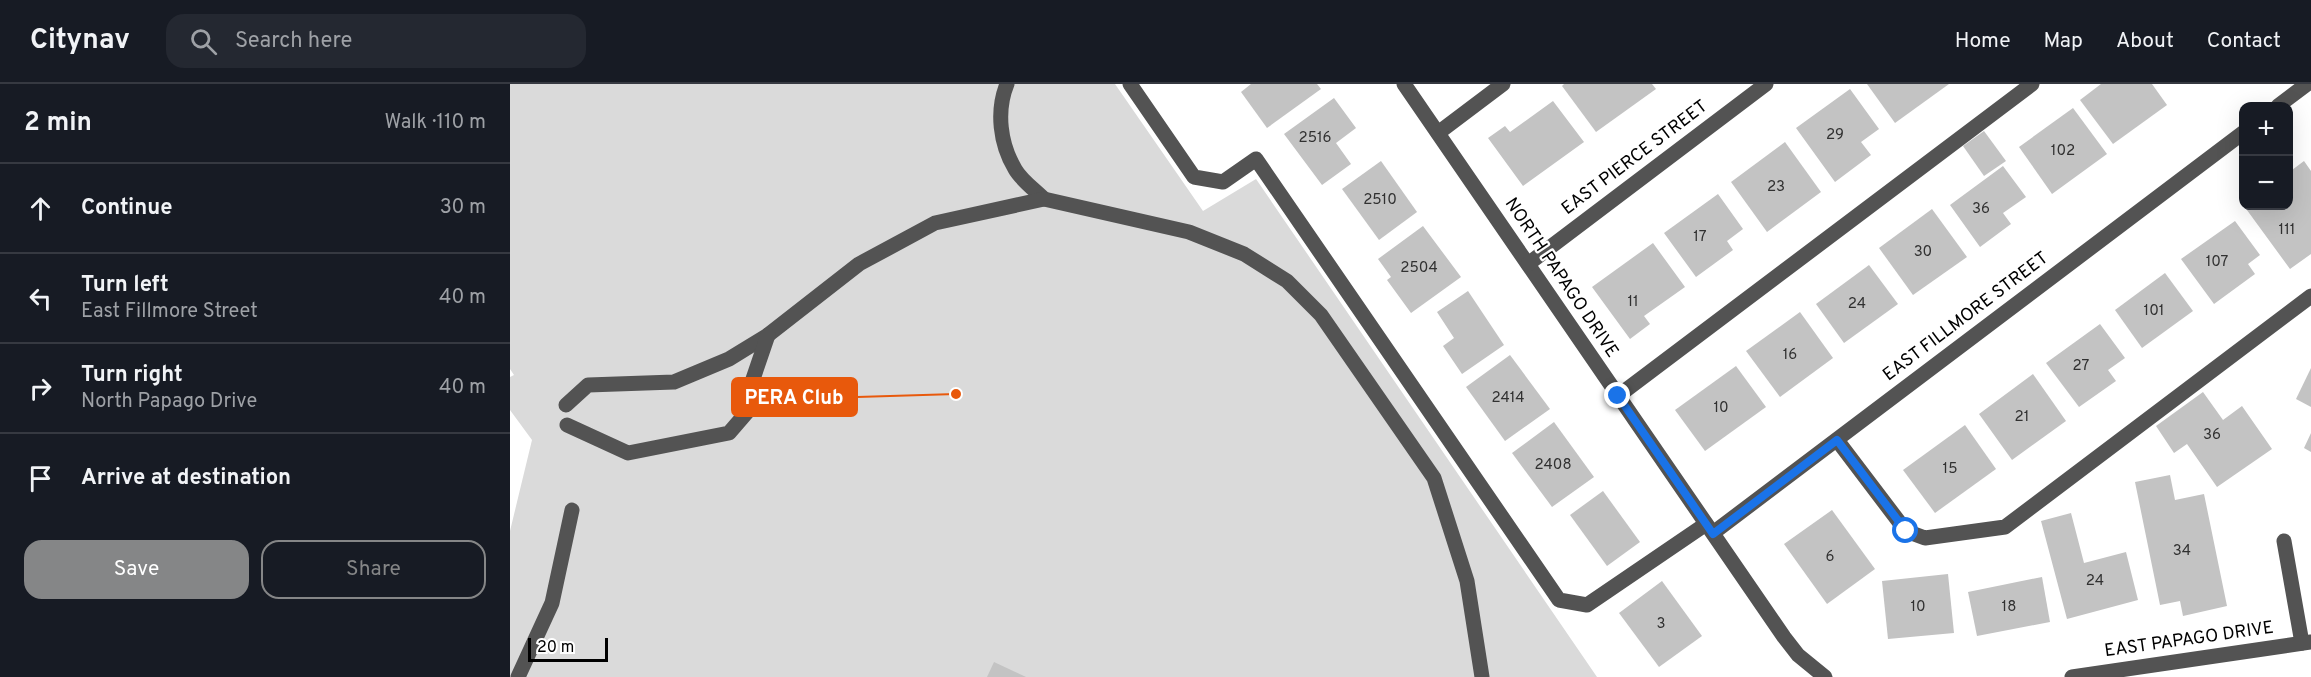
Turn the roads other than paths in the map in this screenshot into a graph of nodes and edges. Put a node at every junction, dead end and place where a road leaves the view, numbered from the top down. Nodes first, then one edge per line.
1 (1007, 84) edge
2 (1130, 84) edge
3 (1404, 84) edge
4 (1503, 84) edge
5 (1766, 84) edge
6 (2032, 84) edge
7 (2307, 84) edge
8 (2282, 102) edge
9 (1438, 133) junction
10 (2239, 136) edge
11 (1044, 199) junction
12 (1528, 264) junction
13 (2311, 296) edge
14 (768, 335) junction
15 (1618, 396) junction
16 (566, 405) dead end
17 (567, 425) dead end
18 (1837, 440) junction
19 (572, 510) dead end
20 (1709, 529) junction
21 (2284, 541) dead end
22 (2307, 642) edge
23 (518, 677) edge
24 (1482, 677) edge
25 (1825, 677) edge
26 (2072, 677) edge

1 - 11 street
2 - 20 street, EAST FILLMORE STREET
3 - 9 street, NORTH PAPAGO DRIVE
4 - 9 street
5 - 12 street, EAST PIERCE STREET
6 - 15 street
7 - 8 street
9 - 12 street, NORTH PAPAGO DRIVE
10 - 18 street, EAST FILLMORE STREET
11 - 14 street
11 - 24 street
12 - 15 street, NORTH PAPAGO DRIVE
13 - 18 street
14 - 16 street
14 - 17 street
15 - 20 street, NORTH PAPAGO DRIVE
18 - 20 street, EAST FILLMORE STREET
19 - 23 street
20 - 25 street
21 - 22 street
22 - 26 street, EAST PAPAGO DRIVE

